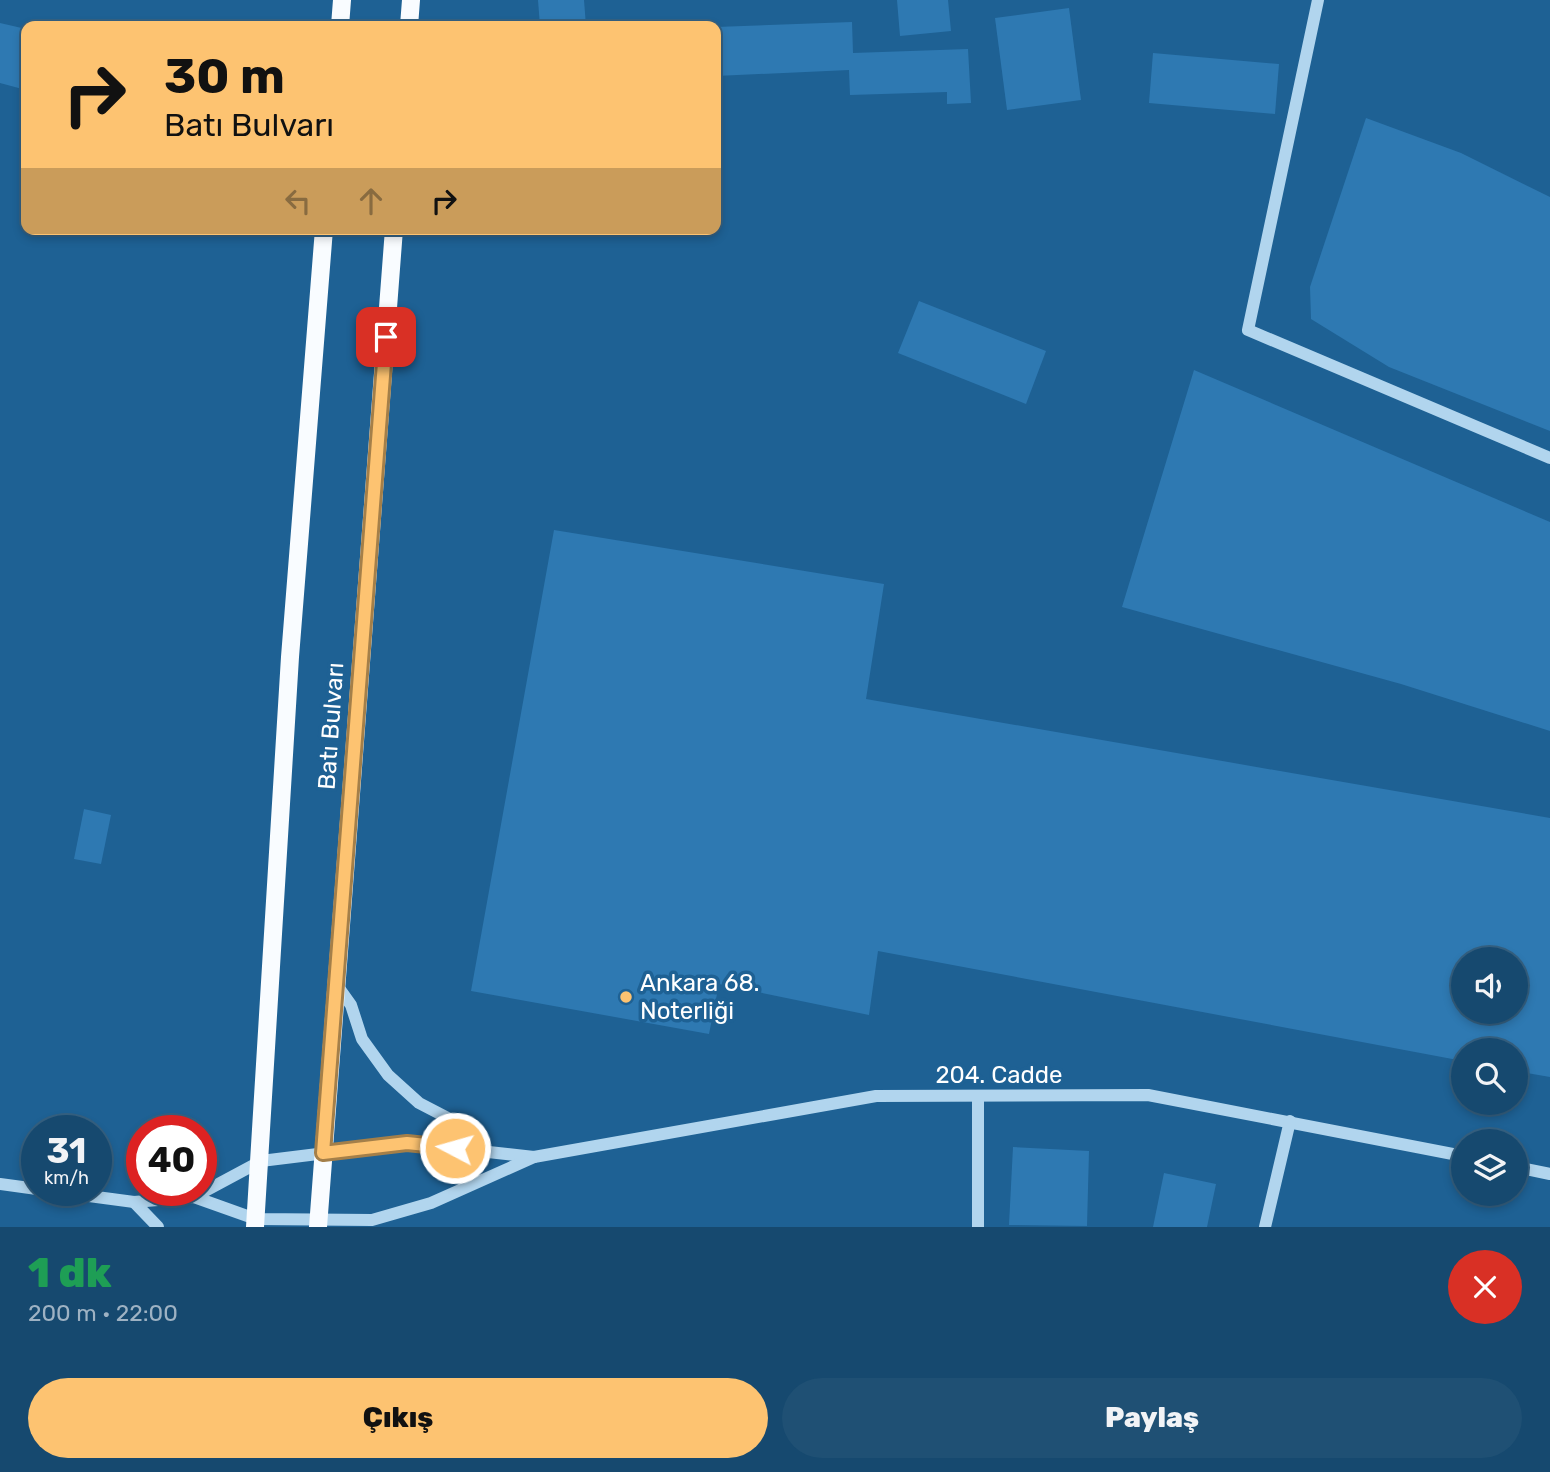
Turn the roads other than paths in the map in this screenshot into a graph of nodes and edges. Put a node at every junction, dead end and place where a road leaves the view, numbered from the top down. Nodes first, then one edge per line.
1 (342, 0) edge
2 (411, 0) edge
3 (1318, 0) edge
4 (340, 21) edge
5 (410, 21) edge
6 (324, 235) edge
7 (394, 235) edge
8 (1550, 458) edge
9 (336, 984) junction
10 (978, 1096) junction
11 (1290, 1121) junction
12 (478, 1150) junction
13 (323, 1153) junction
14 (1451, 1154) edge
15 (534, 1157) junction
16 (261, 1161) junction
17 (1528, 1169) edge
18 (1550, 1174) edge
19 (0, 1184) edge
20 (217, 1185) edge
21 (21, 1187) edge
22 (138, 1206) edge
23 (215, 1206) edge
24 (256, 1223) edge
25 (377, 1223) edge
26 (318, 1224) edge
27 (158, 1227) edge
28 (978, 1227) edge
29 (1265, 1227) edge

1 - 4 main road
2 - 5 main road
3 - 8 street
6 - 16 main road, Batı Bulvarı
7 - 9 main road, Batı Bulvarı
9 - 12 street
9 - 13 main road, Batı Bulvarı
10 - 11 street, 204. Cadde
10 - 15 street, 204. Cadde
10 - 28 street
11 - 14 street, 204. Cadde
11 - 29 street
12 - 13 street, 204. Cadde
12 - 15 street, 204. Cadde
13 - 16 street, 204. Cadde
13 - 26 main road, Batı Bulvarı
15 - 25 street, 204. Cadde
16 - 20 street, 204. Cadde
16 - 24 main road, Batı Bulvarı
17 - 18 street
19 - 21 street
22 - 27 street
23 - 24 street, 204. Cadde
24 - 26 street, 204. Cadde
25 - 26 street, 204. Cadde

